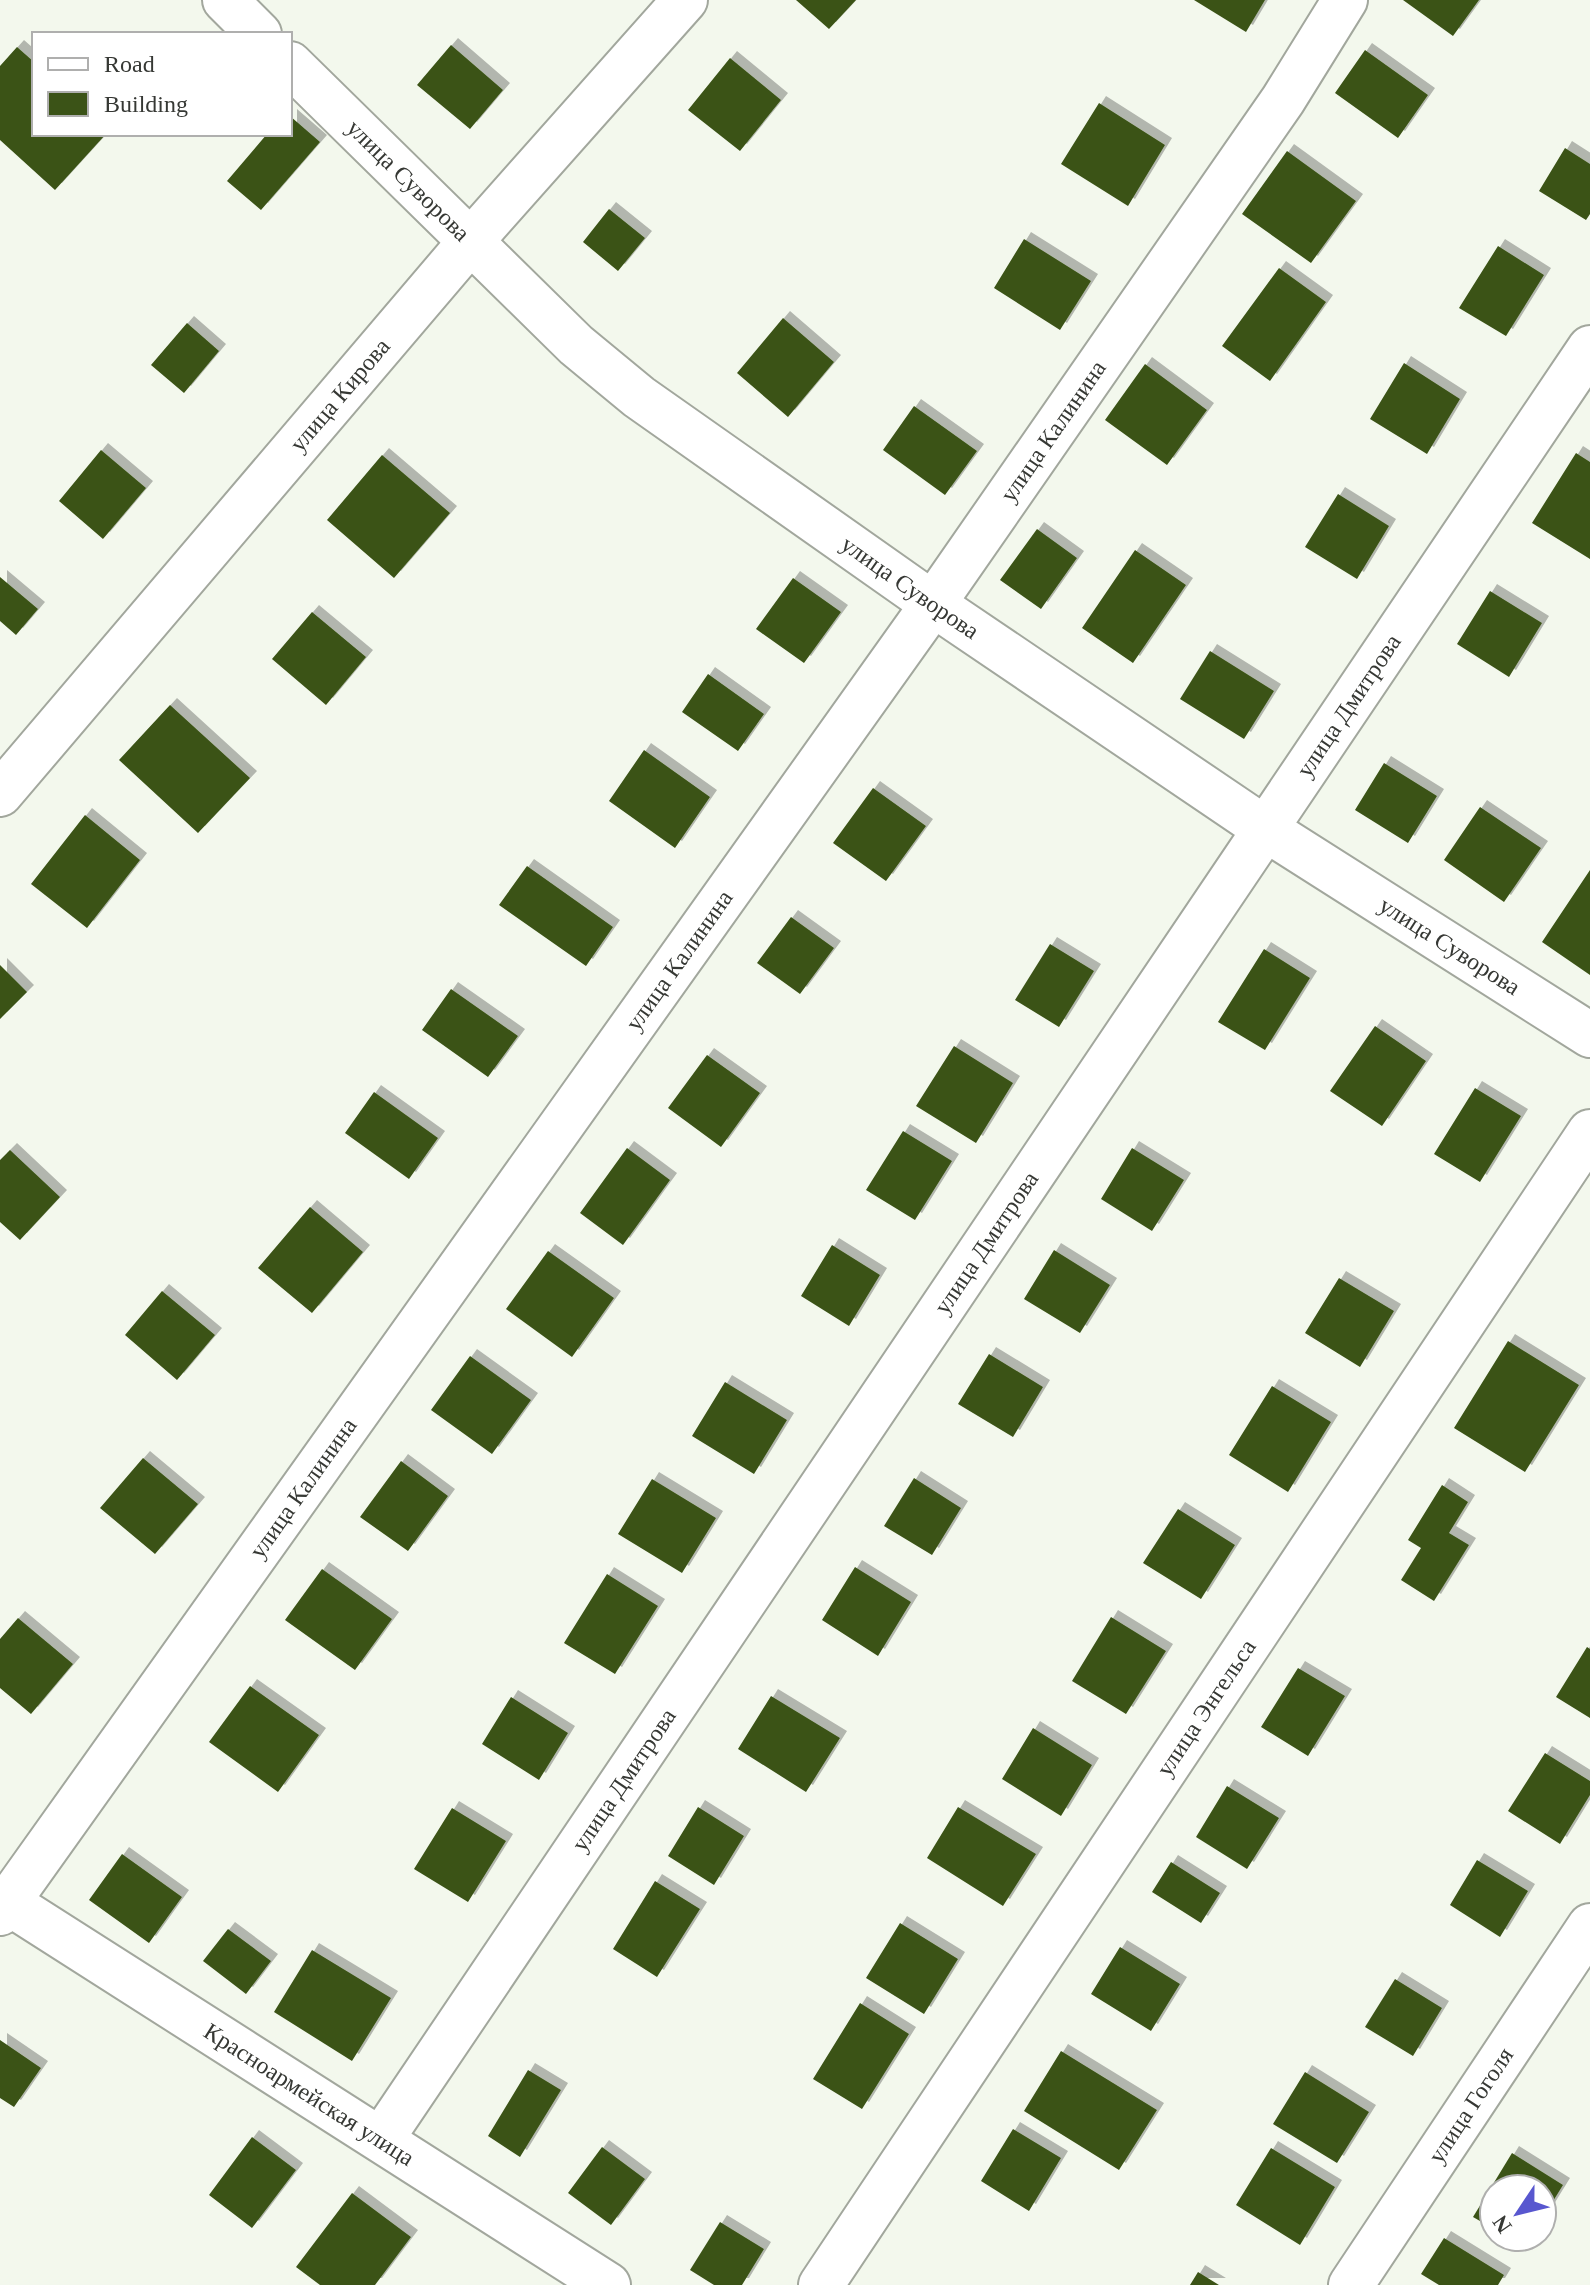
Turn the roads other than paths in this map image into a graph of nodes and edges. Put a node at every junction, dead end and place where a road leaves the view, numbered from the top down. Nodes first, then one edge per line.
1 (225, 0) edge
2 (685, 0) edge
3 (1345, 0) edge
4 (257, 32) edge
5 (292, 66) edge
6 (470, 242) junction
7 (1590, 348) edge
8 (933, 604) junction
9 (0, 794) edge
10 (1264, 828) junction
11 (1590, 1035) edge
12 (1590, 1132) edge
13 (4, 1908) edge
14 (1590, 1926) edge
15 (382, 2138) junction
16 (608, 2285) edge
17 (821, 2285) edge
18 (1351, 2285) edge

1 - 4 street
2 - 6 street, улица Кирова
3 - 8 street, улица Калинина
5 - 6 street, улица Суворова
6 - 8 street, улица Суворова
6 - 9 street, улица Кирова
7 - 10 street, улица Дмитрова
8 - 10 street, улица Суворова
8 - 13 street, улица Калинина
10 - 11 street, улица Суворова
10 - 15 street, улица Дмитрова
12 - 17 street, улица Энгельса
13 - 15 street, Красноармейская улица
14 - 18 street, улица Гоголя
15 - 16 street, Красноармейская улица

